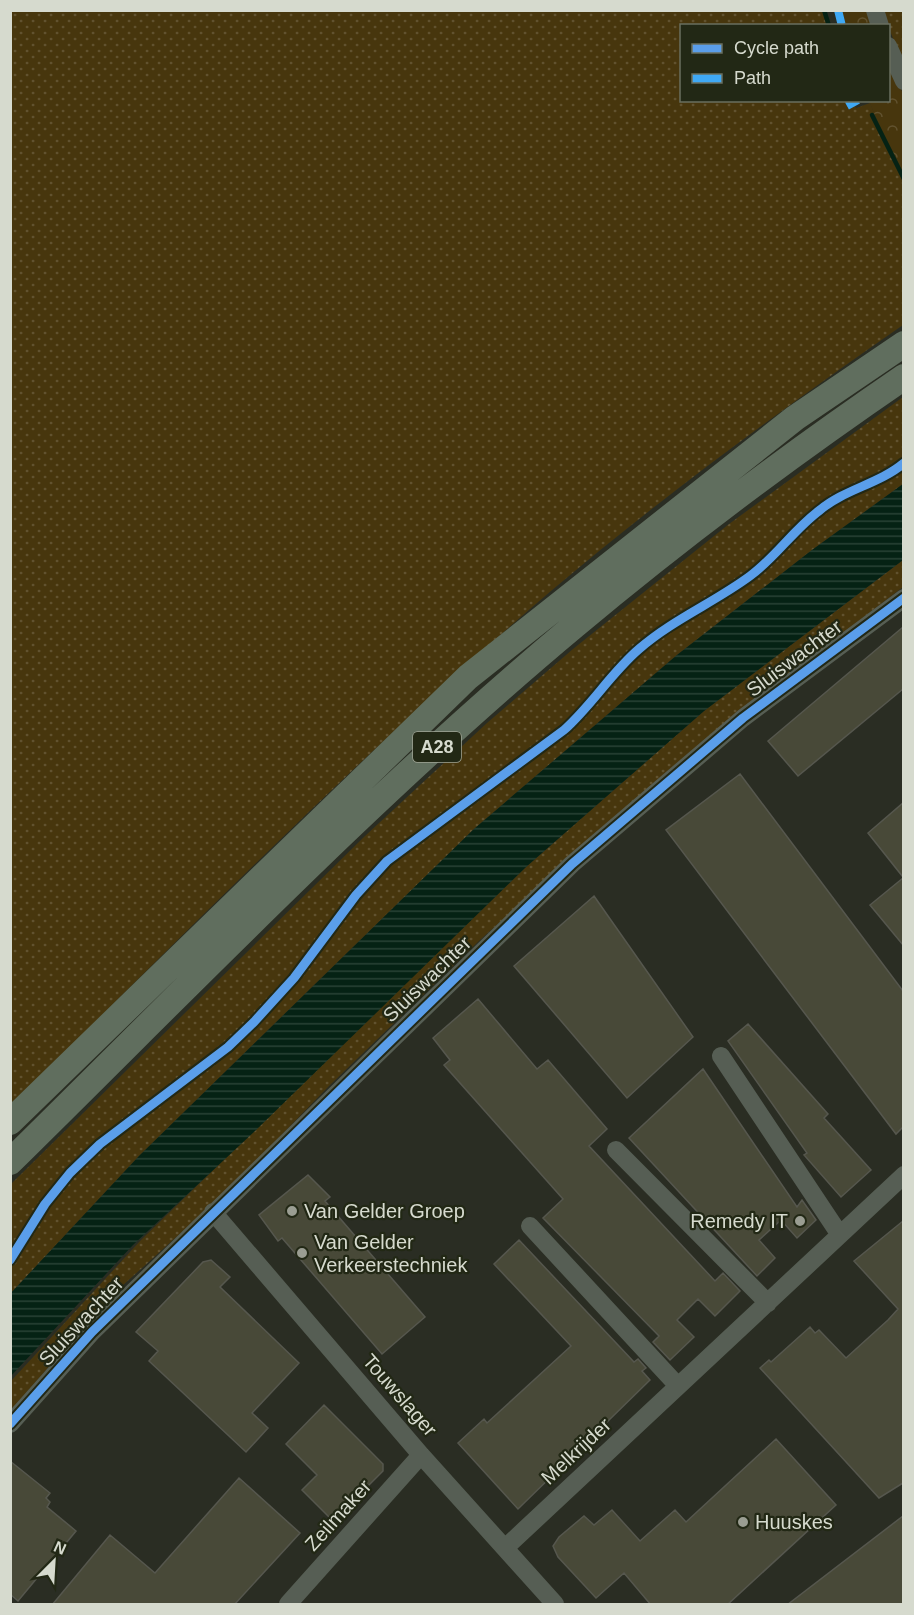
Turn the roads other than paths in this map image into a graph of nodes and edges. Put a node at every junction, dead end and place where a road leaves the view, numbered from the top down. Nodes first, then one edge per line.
1 (890, 51) edge
2 (903, 81) edge
3 (903, 344) edge
4 (903, 377) edge
5 (903, 598) edge
6 (721, 1056) dead end
7 (10, 1122) edge
8 (616, 1150) dead end
9 (10, 1162) edge
10 (903, 1175) edge
11 (213, 1212) junction
12 (530, 1226) dead end
13 (840, 1235) junction
14 (768, 1303) junction
15 (678, 1386) junction
16 (10, 1424) edge
17 (422, 1455) junction
18 (505, 1548) junction
19 (288, 1605) edge
20 (555, 1605) edge

1 - 2 street
3 - 7 highway, A28
4 - 9 highway, A28
5 - 11 street, Sluiswachter
6 - 13 street
8 - 14 street
10 - 13 street, Melkrijder
11 - 16 street, Sluiswachter
11 - 17 street, Touwslager
12 - 15 street
13 - 14 street, Melkrijder
14 - 15 street, Melkrijder
15 - 18 street, Melkrijder
17 - 18 street, Touwslager
17 - 19 street, Zeilmaker
18 - 20 street, Touwslager

